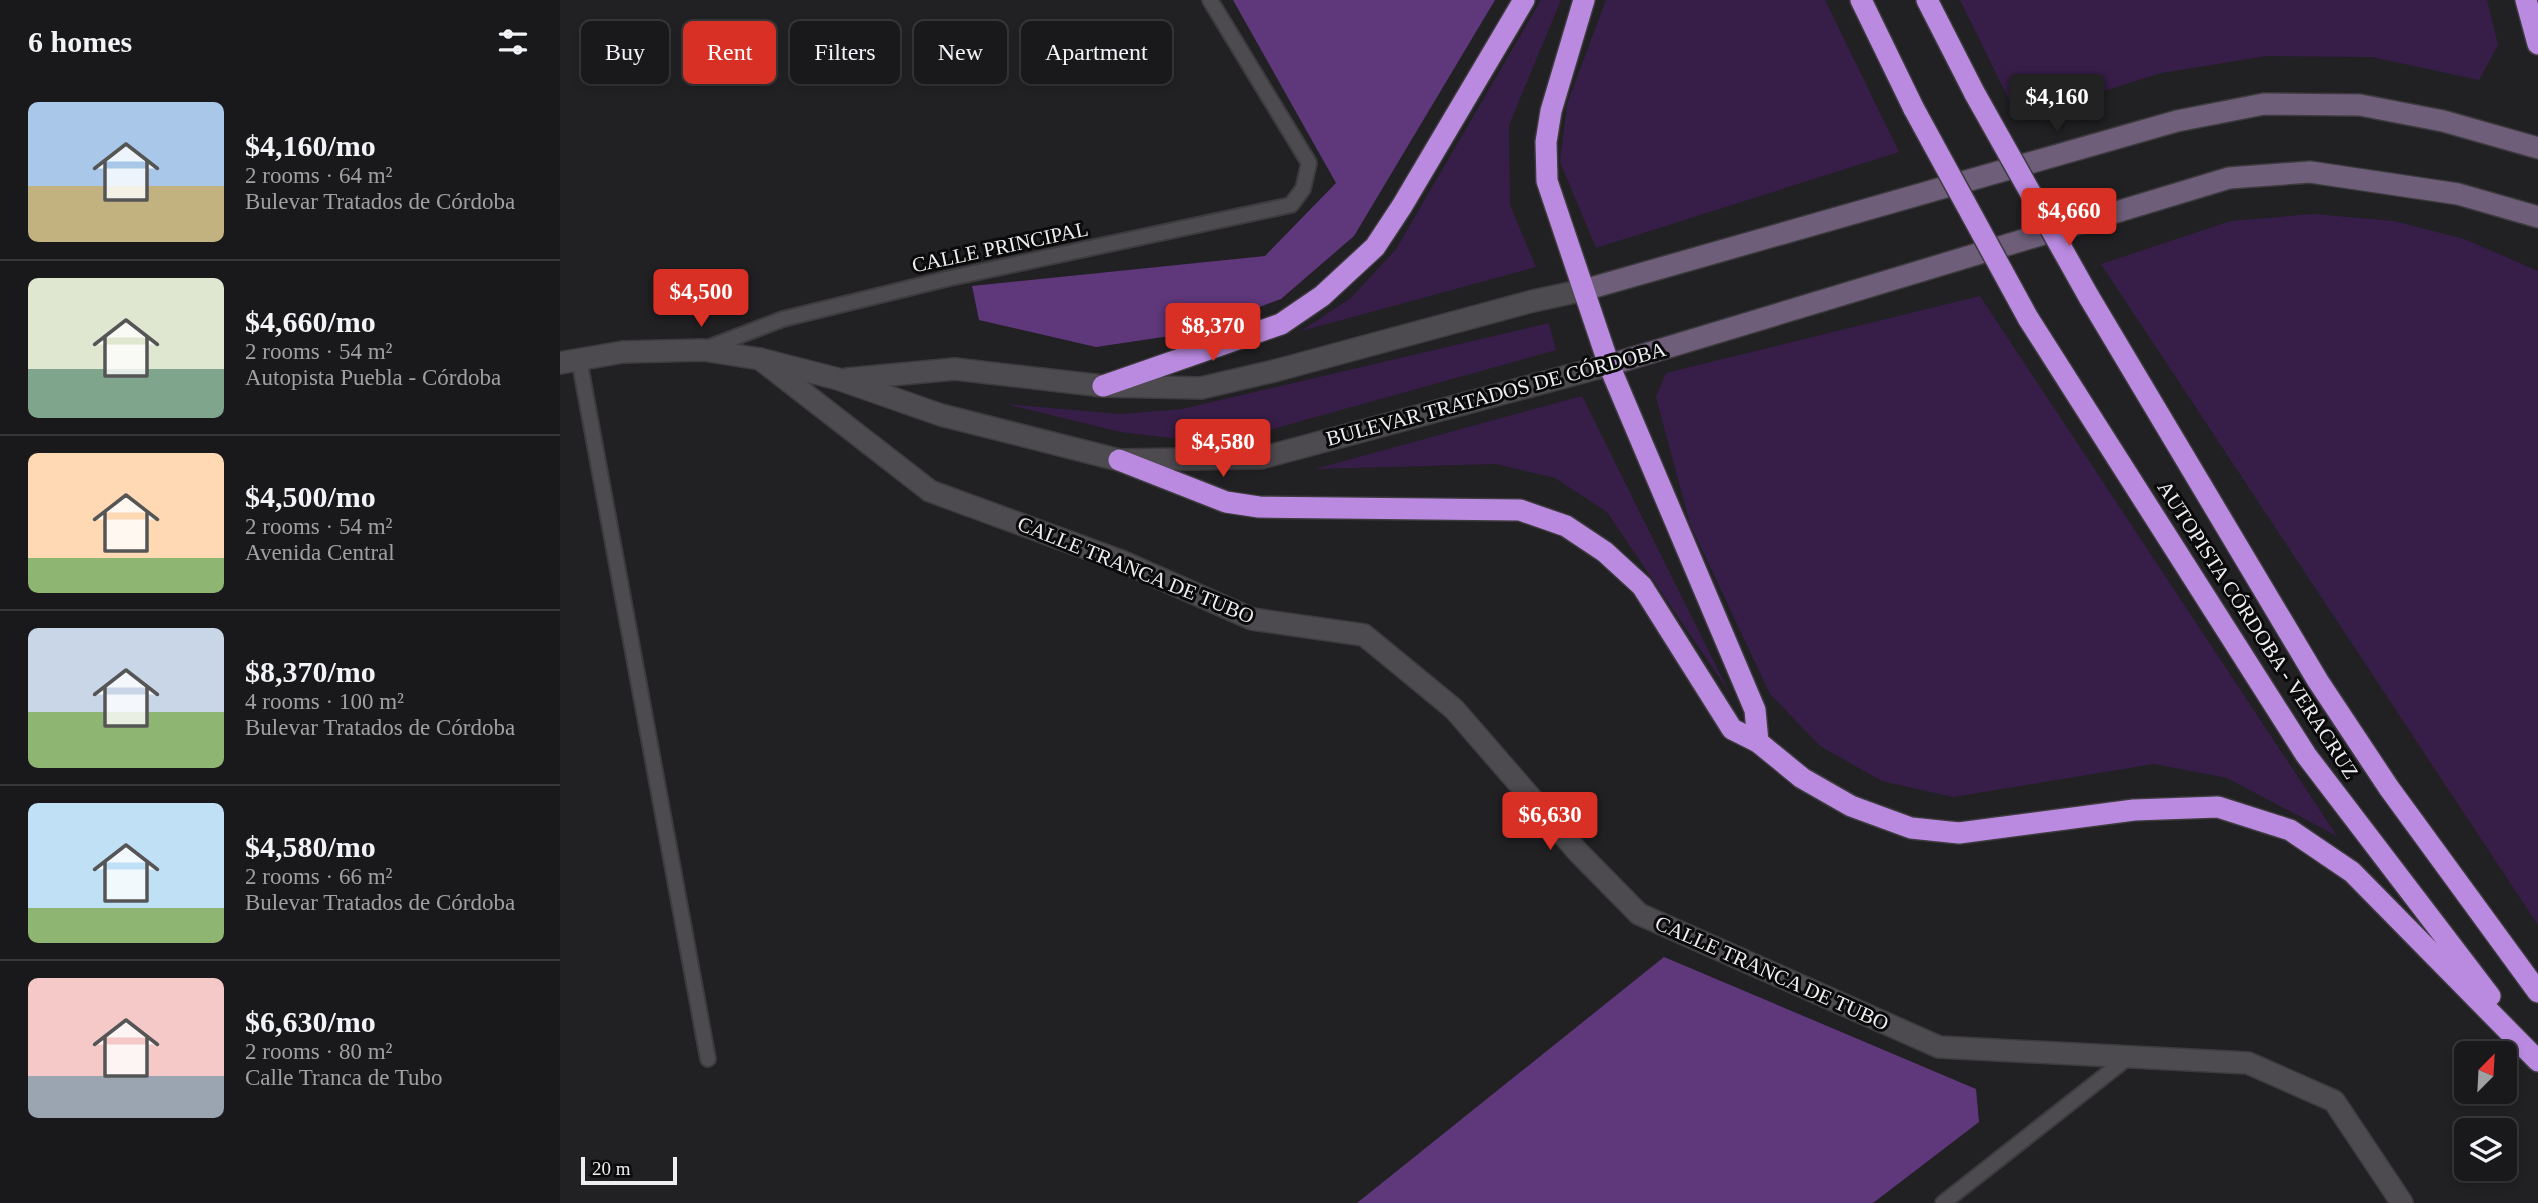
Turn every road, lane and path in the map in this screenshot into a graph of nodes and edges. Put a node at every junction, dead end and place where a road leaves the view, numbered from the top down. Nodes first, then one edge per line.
1 (1210, 0) edge
2 (1524, 0) edge
3 (1584, 0) edge
4 (1861, 0) edge
5 (1927, 0) edge
6 (2526, 0) edge
7 (2538, 44) edge
8 (2538, 148) edge
9 (2538, 217) edge
10 (1584, 290) junction
11 (703, 350) junction
12 (760, 359) junction
13 (570, 361) edge
14 (1609, 365) junction
15 (838, 379) junction
16 (1103, 386) junction
17 (1119, 460) junction
18 (1758, 742) junction
19 (2538, 992) edge
20 (2130, 1056) junction
21 (708, 1059) dead end
22 (2538, 1060) edge
23 (1943, 1203) edge
24 (2402, 1203) edge

1 - 11 lane, CALLE PRINCIPAL
2 - 16 highway
3 - 10 highway
4 - 22 highway, AUTOPISTA CÓRDOBA - VERACRUZ, bridge
5 - 19 highway, AUTOPISTA CÓRDOBA - VERACRUZ, bridge
6 - 7 highway
8 - 10 main road
9 - 14 main road, BULEVAR TRATADOS DE CÓRDOBA
10 - 14 highway
10 - 16 street
11 - 12 street
11 - 13 street
12 - 15 street
12 - 20 street, CALLE TRANCA DE TUBO
13 - 21 lane
14 - 17 street, BULEVAR TRATADOS DE CÓRDOBA
14 - 18 highway
15 - 16 street
15 - 17 street, BULEVAR TRATADOS DE CÓRDOBA
17 - 18 highway
18 - 22 highway
20 - 23 lane
20 - 24 street, CALLE TRANCA DE TUBO

